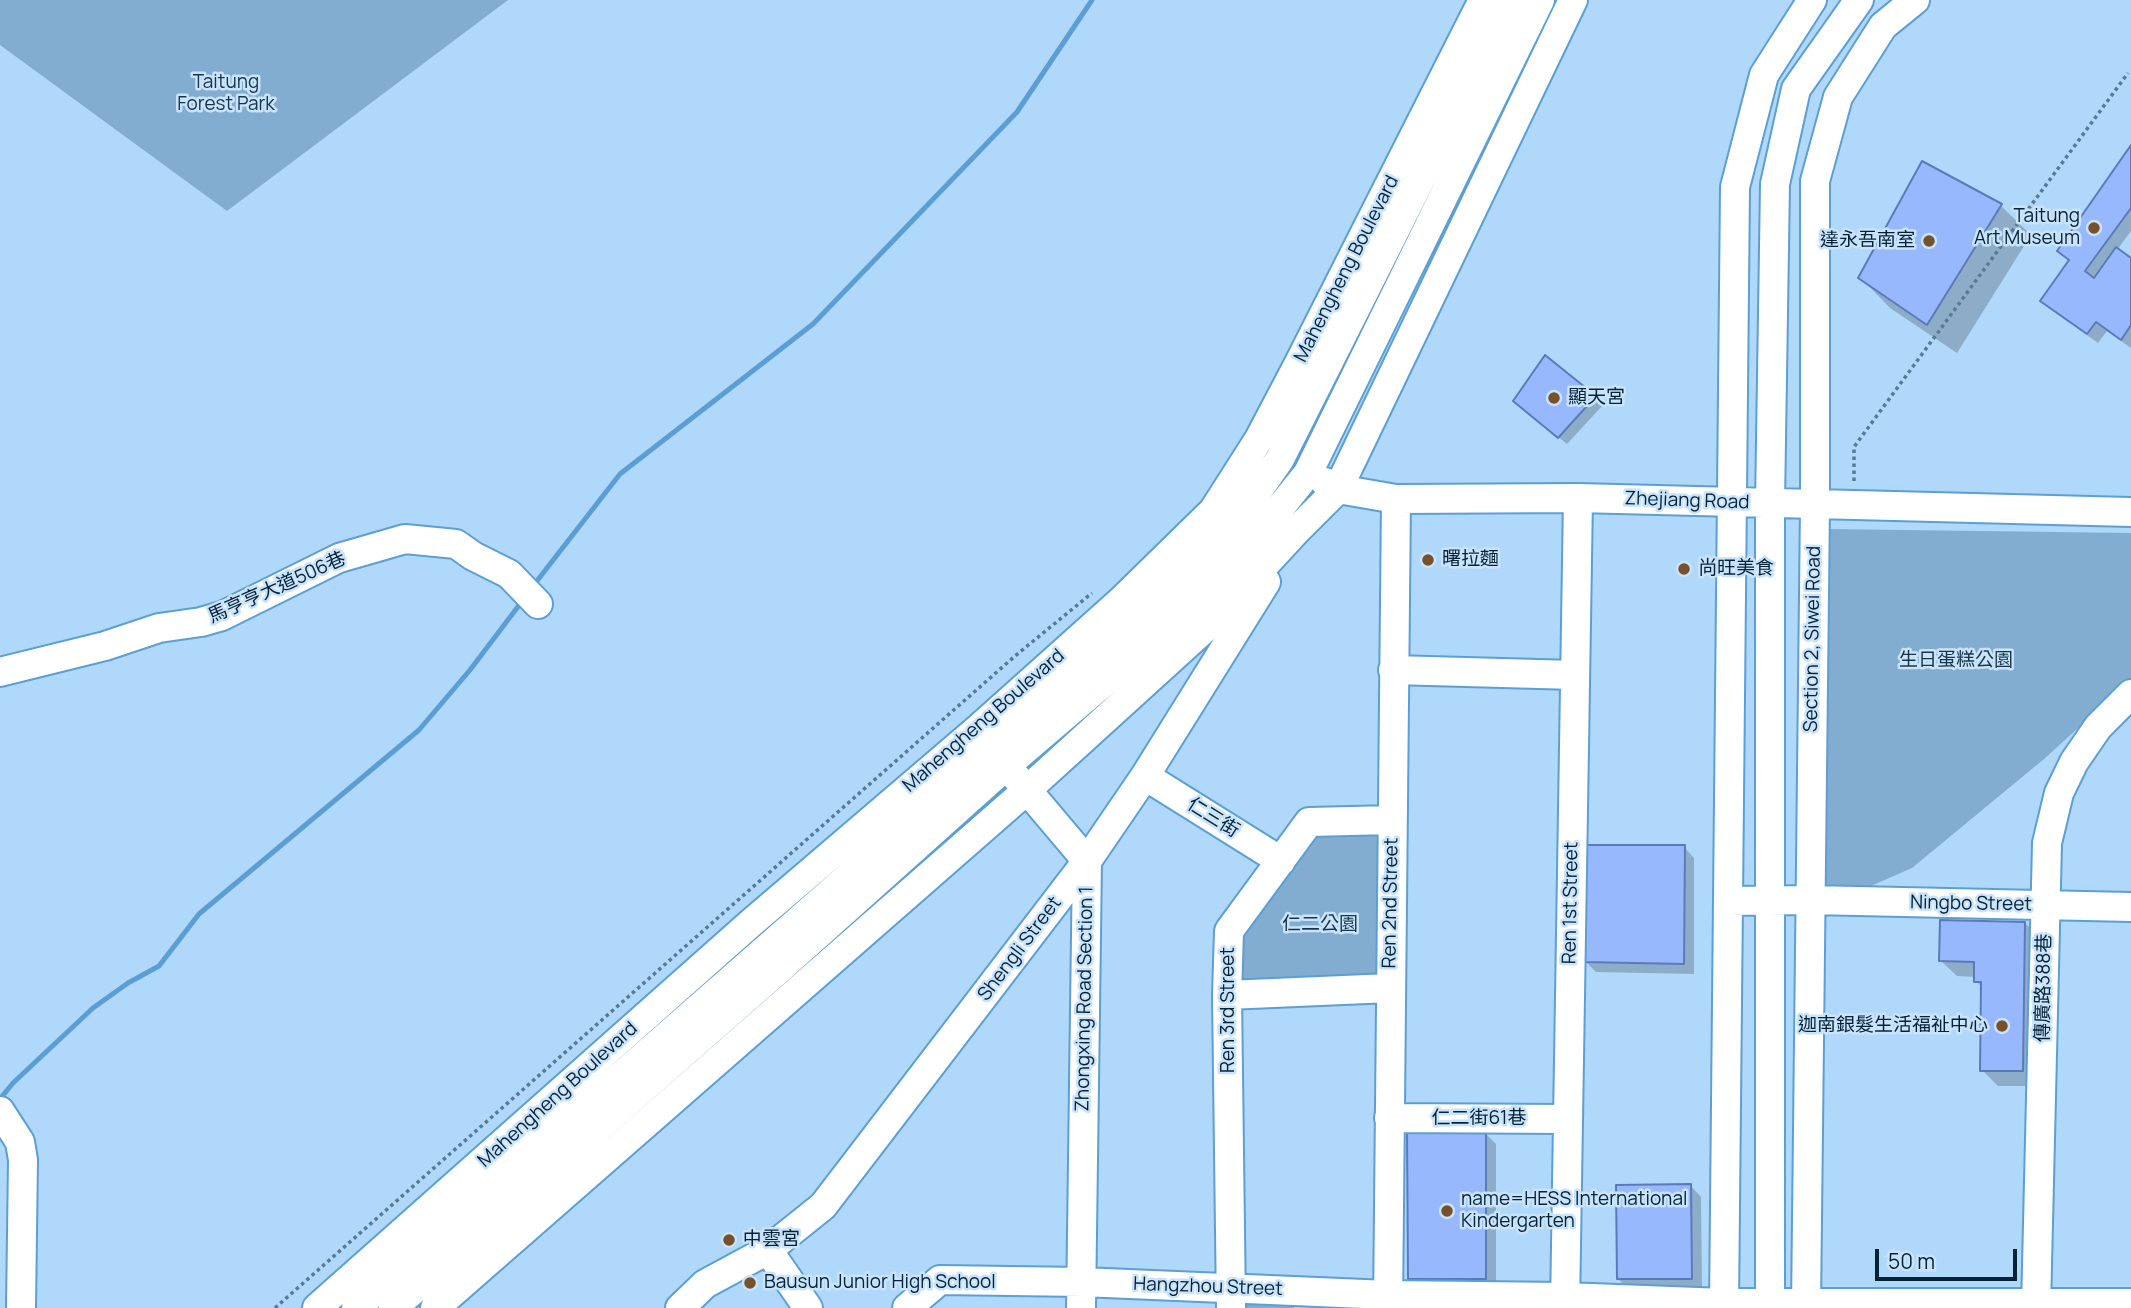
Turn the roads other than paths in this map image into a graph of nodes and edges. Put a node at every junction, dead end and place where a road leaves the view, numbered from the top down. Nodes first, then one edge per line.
1 (1483, 0) edge
2 (1511, 0) edge
3 (1540, 0) edge
4 (1573, 0) edge
5 (1812, 0) edge
6 (1914, 0) edge
7 (1856, 2) edge
8 (1883, 26) junction
9 (1764, 75) junction
10 (1796, 89) junction
11 (1376, 241) junction
12 (1415, 256) junction
13 (1444, 269) junction
14 (1734, 319) junction
15 (1772, 320) junction
16 (1259, 439) junction
17 (1280, 458) junction
18 (1308, 473) junction
19 (1338, 489) junction
20 (1396, 499) junction
21 (1578, 499) junction
22 (1732, 502) junction
23 (1770, 505) junction
24 (1815, 505) junction
25 (2131, 512) edge
26 (1296, 531) junction
27 (538, 603) dead end
28 (1393, 670) junction
29 (0, 672) edge
30 (1575, 675) junction
31 (2131, 694) edge
32 (993, 747) junction
33 (1145, 776) junction
34 (1027, 790) junction
35 (1392, 820) junction
36 (1087, 861) junction
37 (1281, 861) junction
38 (1811, 900) junction
39 (1728, 901) junction
40 (1769, 901) junction
41 (2046, 905) junction
42 (2131, 907) edge
43 (1390, 988) junction
44 (1227, 995) junction
45 (1389, 1118) junction
46 (5, 1119) edge
47 (1568, 1119) junction
48 (423, 1250) junction
49 (768, 1250) junction
50 (458, 1288) junction
51 (1082, 1295) edge
52 (1232, 1297) edge
53 (1388, 1302) edge
54 (1565, 1302) edge
55 (2131, 1303) edge
56 (1770, 1305) edge
57 (2036, 1305) edge
58 (1724, 1306) edge
59 (1806, 1306) edge
60 (21, 1308) edge
61 (317, 1308) edge
62 (356, 1308) edge
63 (393, 1308) edge
64 (435, 1308) edge
65 (680, 1308) edge
66 (808, 1308) edge
67 (907, 1308) edge

1 - 11 street, Mahengheng Boulevard
2 - 11 street, Mahengheng Boulevard
3 - 12 street, Mahengheng Boulevard
4 - 13 street
5 - 9 street
6 - 8 street, Section 2, Siwei Road
7 - 8 street
7 - 10 street
8 - 24 street, Section 2, Siwei Road
9 - 10 street
9 - 14 street
10 - 15 street
11 - 16 street, Mahengheng Boulevard
11 - 17 street, Mahengheng Boulevard
12 - 13 street
12 - 18 street, Mahengheng Boulevard
13 - 19 street
14 - 15 street
14 - 22 street
15 - 23 street
16 - 17 street, Zhejiang Road
16 - 32 street, Mahengheng Boulevard
17 - 18 street, Zhejiang Road
17 - 32 street, Mahengheng Boulevard
18 - 19 street, Zhejiang Road
18 - 32 street, Mahengheng Boulevard
19 - 20 street, Zhejiang Road
19 - 26 street
20 - 21 street, Zhejiang Road
20 - 28 street, Ren 2nd Street
21 - 22 street, Zhejiang Road
21 - 30 street, Ren 1st Street
22 - 23 street, Zhejiang Road
22 - 39 street
23 - 24 street, Zhejiang Road
23 - 40 street
24 - 25 street, Zhejiang Road
24 - 38 street, Section 2, Siwei Road
26 - 33 street, Shengli Street
26 - 34 street
27 - 29 street, 馬亨亨大道506巷
28 - 30 street
28 - 35 street, Ren 2nd Street
30 - 47 street, Ren 1st Street
31 - 41 street, 傳廣路388巷
32 - 34 street, Zhongxing Road Section 1
32 - 48 street, Mahengheng Boulevard
32 - 48 street, Mahengheng Boulevard
33 - 36 street, Shengli Street
33 - 37 street, 仁三街
34 - 36 street, Zhongxing Road Section 1
34 - 50 street
35 - 37 street, Ren 3rd Street
35 - 43 street, Ren 2nd Street
36 - 49 street, Shengli Street
36 - 51 street, Zhongxing Road Section 1
37 - 44 street, Ren 3rd Street
38 - 40 street, Ningbo Street
38 - 41 street, Ningbo Street
38 - 59 street, Section 2, Siwei Road
39 - 40 street, Ningbo Street
39 - 58 street
40 - 56 street
41 - 42 street, Ningbo Street
41 - 57 street, 傳廣路388巷
43 - 44 street
43 - 45 street, Ren 2nd Street
44 - 52 street, Ren 3rd Street
45 - 47 street, 仁二街61巷
45 - 53 street, Ren 2nd Street
46 - 60 street
47 - 54 street, Ren 1st Street
48 - 50 street
48 - 61 street, Mahengheng Boulevard
48 - 62 street, Mahengheng Boulevard
48 - 63 street, Mahengheng Boulevard
49 - 65 street, Shengli Street
49 - 66 street
50 - 64 street
51 - 52 street, Hangzhou Street
51 - 67 street, Hangzhou Street
52 - 53 street, Hangzhou Street
53 - 54 street, Hangzhou Street
54 - 58 street, Hangzhou Street
55 - 57 street, Hangzhou Street
56 - 58 street, Hangzhou Street
56 - 59 street, Hangzhou Street
57 - 59 street, Hangzhou Street

